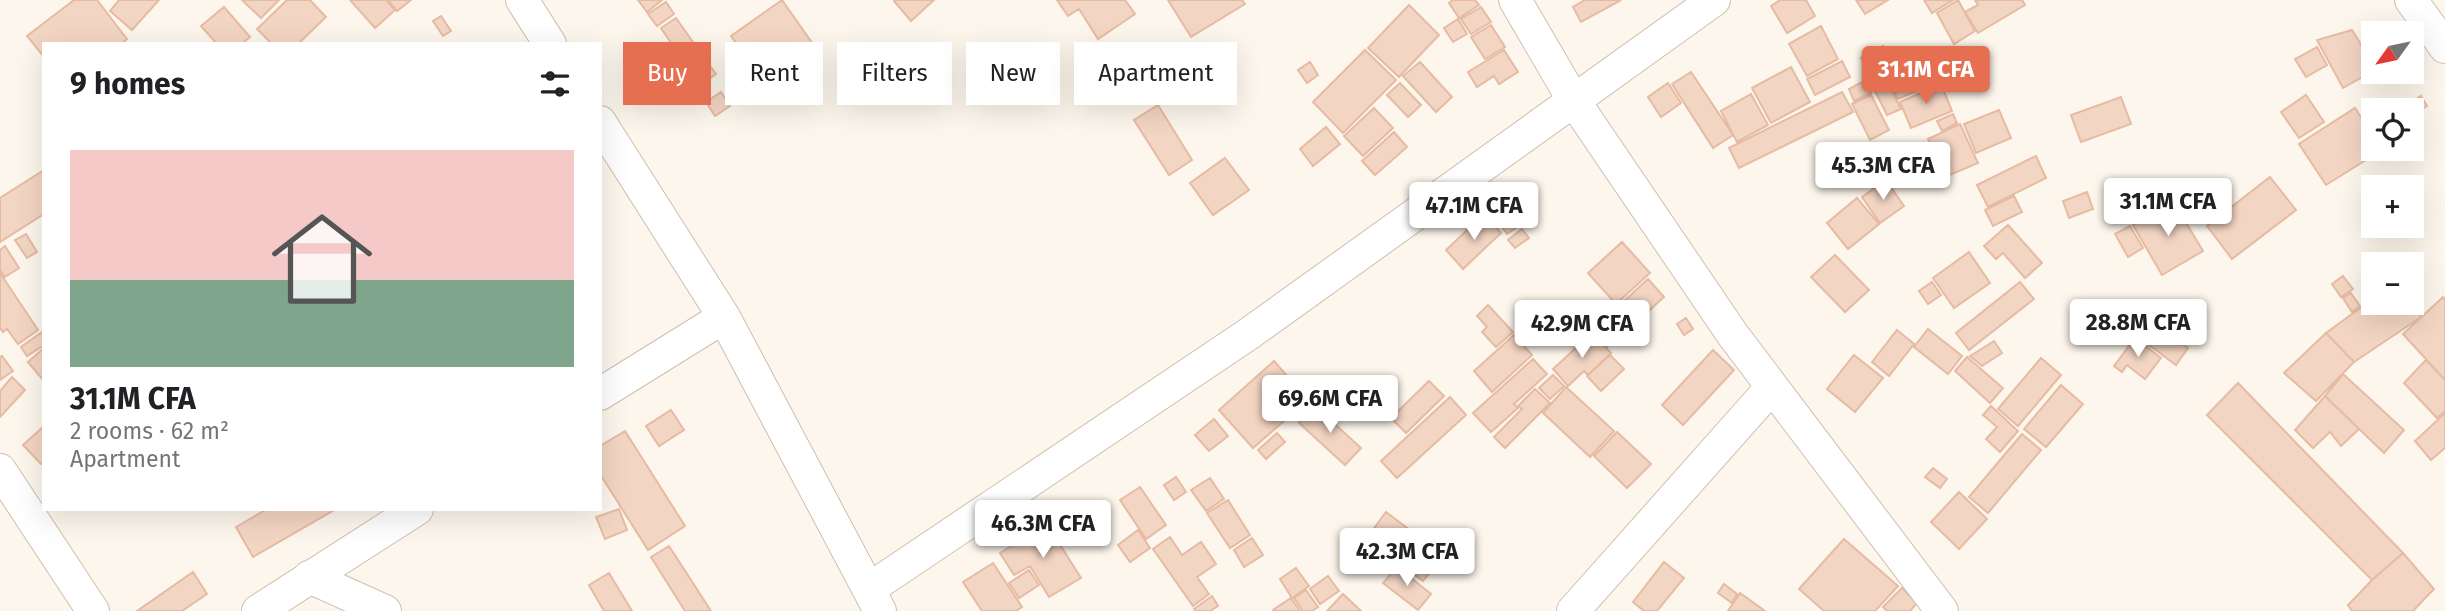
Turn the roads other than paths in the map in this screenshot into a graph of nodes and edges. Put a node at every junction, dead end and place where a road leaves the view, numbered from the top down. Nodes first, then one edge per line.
1 (522, 0) edge
2 (1515, 0) edge
3 (1714, 0) edge
4 (2411, 0) edge
5 (549, 42) edge
6 (2445, 47) edge
7 (1574, 102) junction
8 (602, 125) edge
9 (724, 317) junction
10 (1772, 387) junction
11 (602, 393) edge
12 (0, 470) edge
13 (414, 511) edge
14 (309, 577) junction
15 (874, 600) edge
16 (93, 611) edge
17 (258, 611) edge
18 (385, 611) edge
19 (1573, 611) edge
20 (1942, 611) edge

1 - 5 street
2 - 7 street
3 - 7 street
4 - 6 street
7 - 10 street
7 - 15 street
8 - 9 street
9 - 11 street
9 - 15 street
10 - 19 street
10 - 20 street
12 - 16 street
13 - 14 street
14 - 17 street
14 - 18 street

